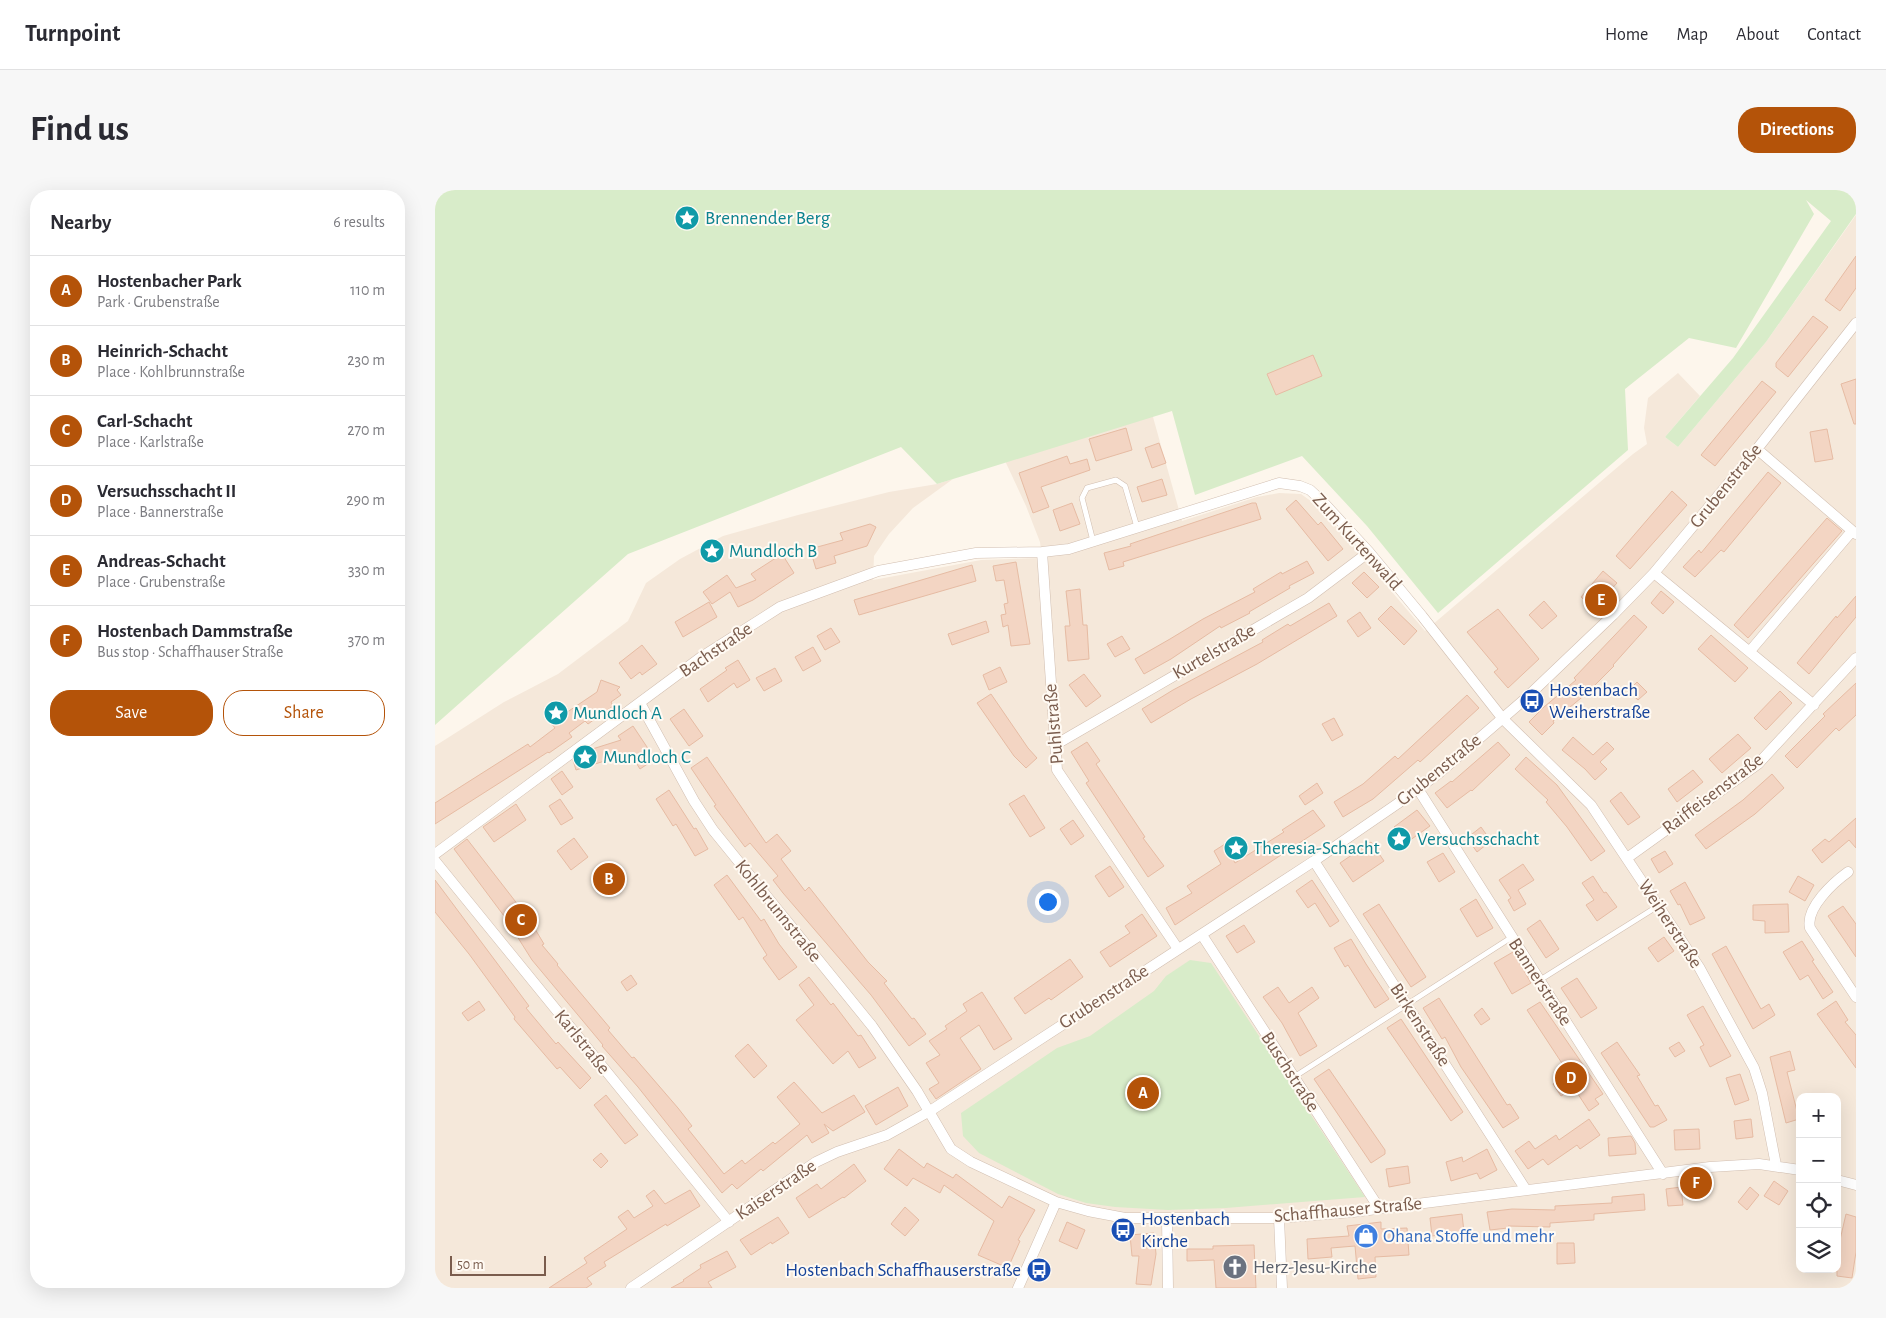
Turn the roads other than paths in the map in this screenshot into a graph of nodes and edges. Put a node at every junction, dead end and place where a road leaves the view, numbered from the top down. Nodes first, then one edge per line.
1 (1856, 323) edge
2 (1757, 449) junction
3 (1137, 528) junction
4 (1854, 532) edge
5 (1093, 541) junction
6 (1042, 552) junction
7 (1369, 552) junction
8 (1654, 573) junction
9 (1750, 651) junction
10 (1856, 658) edge
11 (640, 703) junction
12 (1813, 705) junction
13 (1503, 719) junction
14 (1055, 745) junction
15 (1418, 789) junction
16 (435, 854) edge
17 (1627, 858) junction
18 (435, 861) edge
19 (1314, 861) junction
20 (1849, 872) dead end
21 (1658, 906) junction
22 (1202, 934) junction
23 (1512, 937) junction
24 (1178, 949) junction
25 (1540, 980) junction
26 (1855, 992) edge
27 (1407, 1004) junction
28 (1294, 1077) junction
29 (930, 1111) junction
30 (1776, 1165) junction
31 (1796, 1169) edge
32 (1663, 1174) junction
33 (1841, 1181) edge
34 (1856, 1185) edge
35 (1526, 1190) junction
36 (1056, 1202) junction
37 (1379, 1208) junction
38 (1279, 1218) junction
39 (1167, 1219) junction
40 (729, 1222) junction
41 (631, 1288) edge
42 (1018, 1288) edge
43 (1168, 1288) edge
44 (1282, 1288) edge

1 - 2 street, Grubenstraße
2 - 4 street
2 - 8 street, Grubenstraße
3 - 5 street, Zum Kurtenwald
3 - 5 lane
3 - 7 street, Zum Kurtenwald
4 - 9 street
5 - 6 street, Zum Kurtenwald
6 - 11 street, Bachstraße
6 - 14 street, Puhlstraße
7 - 13 street, Zum Kurtenwald
7 - 14 street, Kurtelstraße
8 - 9 street
8 - 13 street, Grubenstraße
9 - 12 street
10 - 12 street, Raiffeisenstraße
11 - 16 street, Bachstraße
11 - 29 street, Kohlbrunnstraße
12 - 17 street, Raiffeisenstraße
13 - 15 street, Grubenstraße
13 - 17 street, Weiherstraße
14 - 24 street, Puhlstraße
15 - 19 street, Grubenstraße
15 - 23 street, Bannerstraße
17 - 21 street, Weiherstraße
18 - 40 street, Karlstraße
19 - 22 street, Grubenstraße
19 - 27 street, Birkenstraße
20 - 26 street
21 - 25 lane
21 - 30 street, Weiherstraße
22 - 24 street, Grubenstraße
22 - 28 street, Buschstraße
23 - 25 street, Bannerstraße
23 - 27 lane
24 - 29 street, Grubenstraße
25 - 32 street, Bannerstraße
27 - 28 lane
27 - 35 street, Birkenstraße
28 - 37 street, Buschstraße
29 - 36 street, Schaffhauser Straße
29 - 40 street, Kaiserstraße
30 - 31 street, Schaffhauser Straße
30 - 32 street, Schaffhauser Straße
32 - 35 street, Schaffhauser Straße
33 - 34 street
35 - 37 street, Schaffhauser Straße
36 - 39 street, Schaffhauser Straße
36 - 42 street
37 - 38 street, Schaffhauser Straße
38 - 39 street, Schaffhauser Straße
38 - 44 street
39 - 43 street
40 - 41 street, Kaiserstraße

